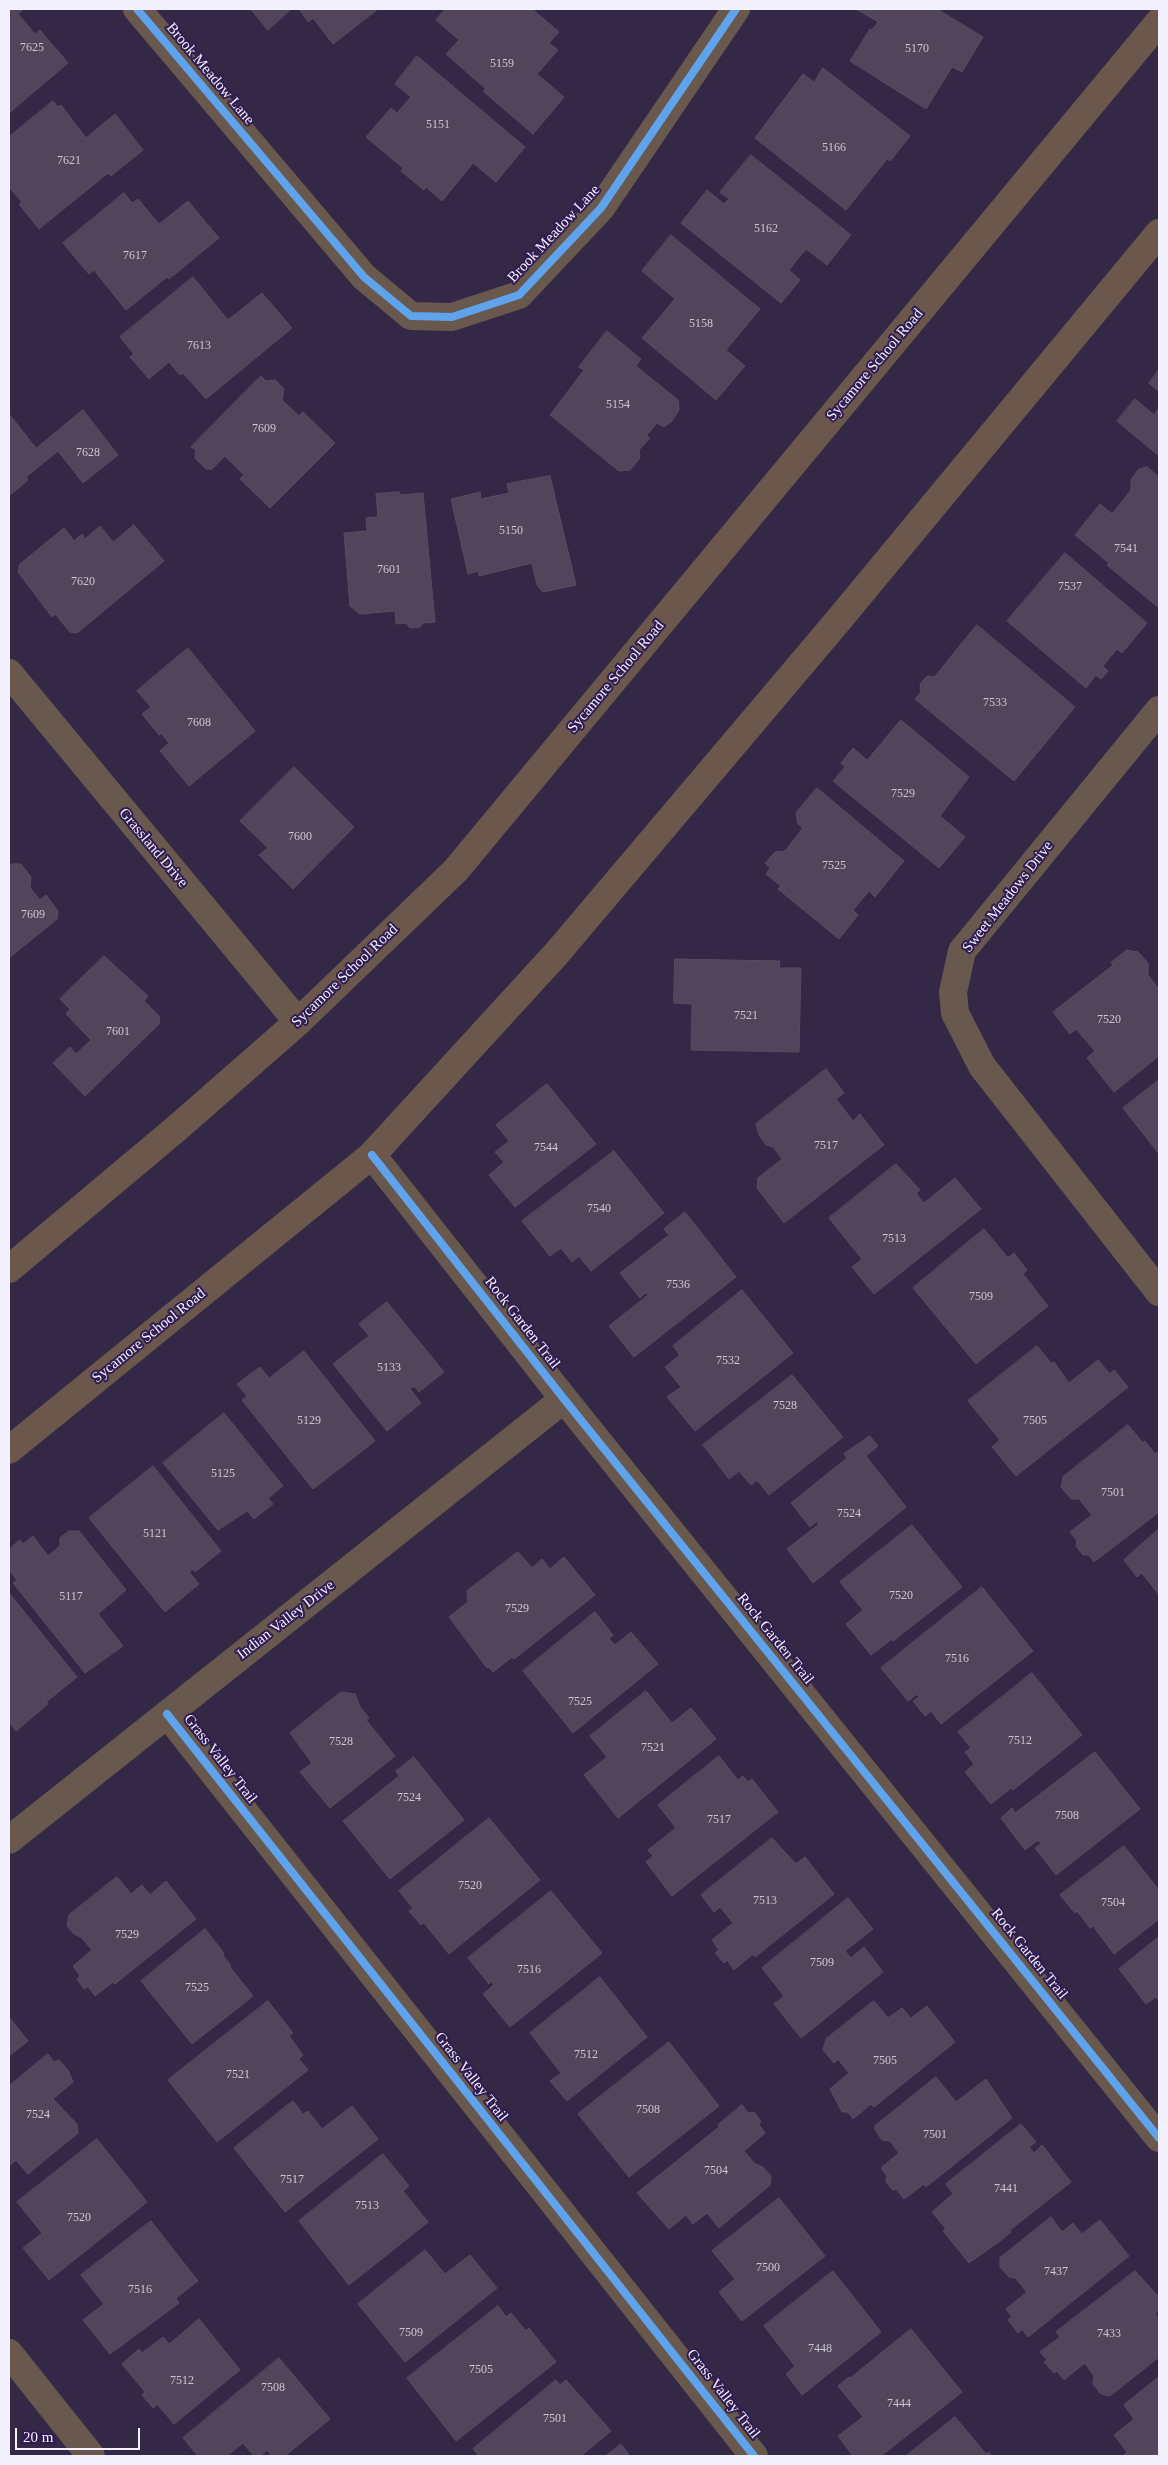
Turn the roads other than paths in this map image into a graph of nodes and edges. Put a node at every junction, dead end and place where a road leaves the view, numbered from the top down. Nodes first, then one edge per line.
1 (137, 9) edge
2 (736, 9) edge
3 (1159, 22) edge
4 (1159, 233) edge
5 (9, 673) edge
6 (1159, 710) edge
7 (298, 1022) junction
8 (372, 1155) junction
9 (9, 1269) edge
10 (1159, 1292) edge
11 (564, 1399) junction
12 (9, 1450) edge
13 (167, 1714) junction
14 (9, 1840) edge
15 (1159, 2138) edge
16 (9, 2353) edge
17 (91, 2456) edge
18 (754, 2456) edge

1 - 2 street, Brook Meadow Lane
3 - 7 main road, Sycamore School Road
4 - 8 main road, Sycamore School Road
5 - 7 street, Grassland Drive
6 - 10 street, Sweet Meadows Drive
7 - 9 main road, Sycamore School Road
8 - 11 street, Rock Garden Trail
8 - 12 main road, Sycamore School Road
11 - 13 street, Indian Valley Drive
11 - 15 street, Rock Garden Trail
13 - 14 street, Indian Valley Drive
13 - 18 street, Grass Valley Trail
16 - 17 street

